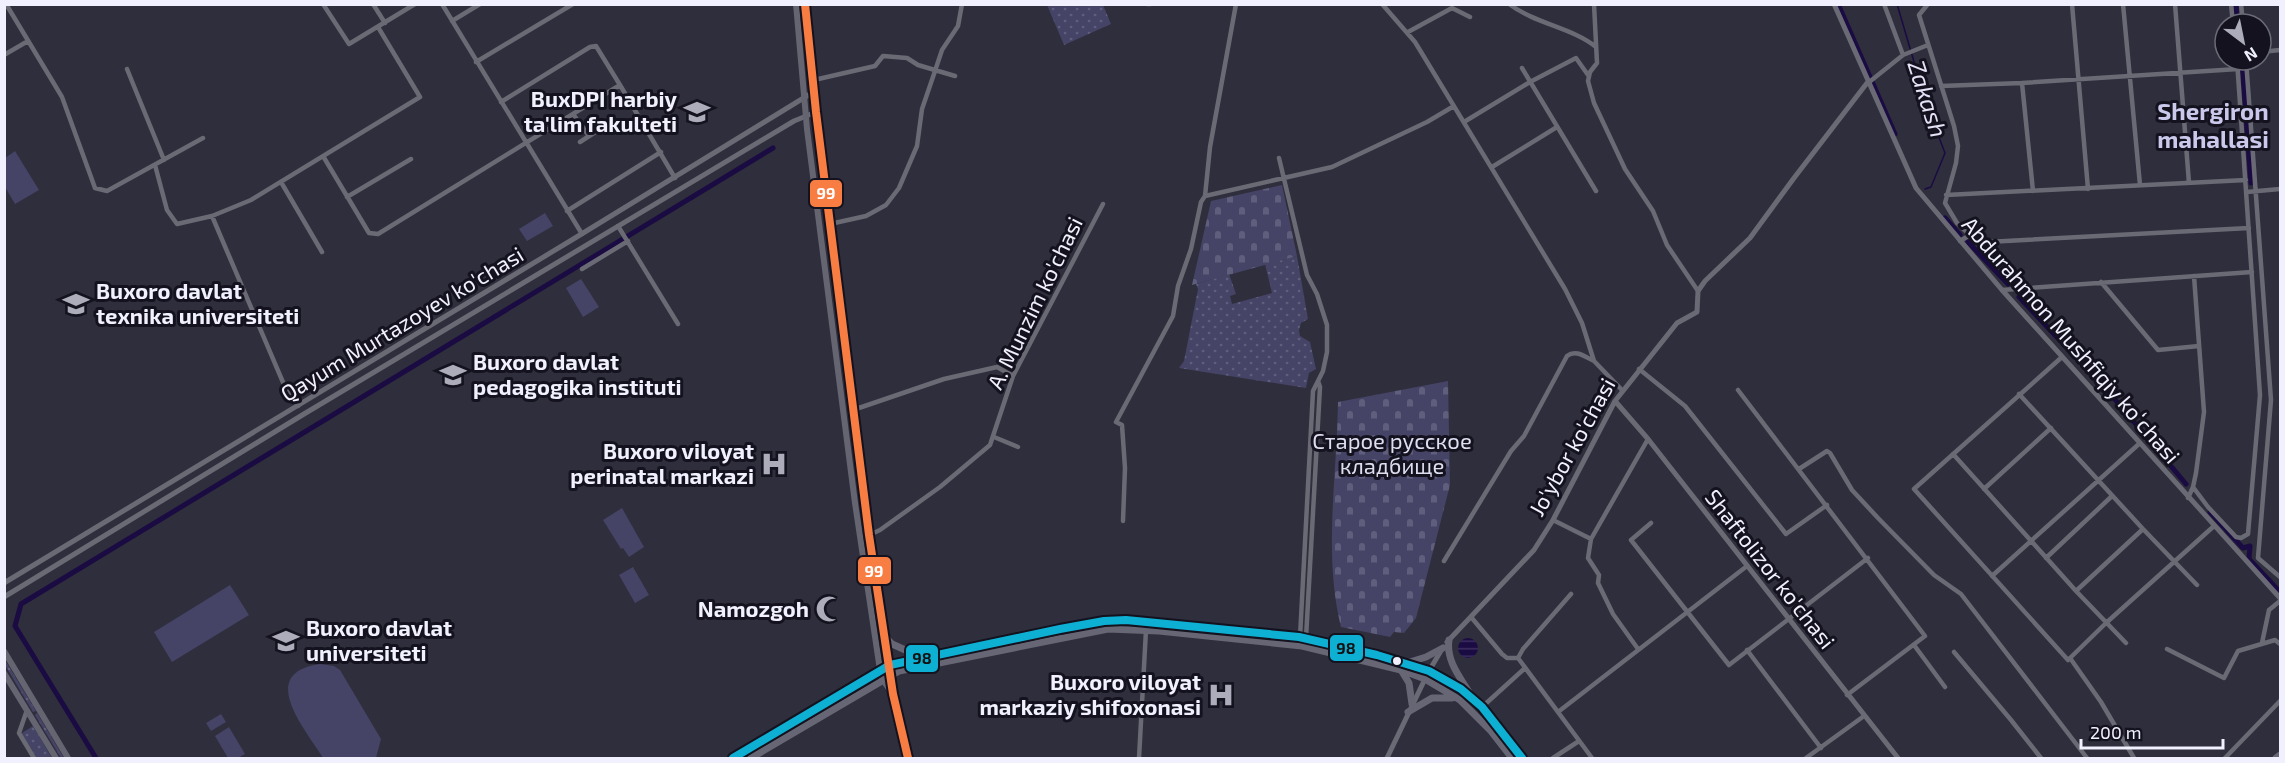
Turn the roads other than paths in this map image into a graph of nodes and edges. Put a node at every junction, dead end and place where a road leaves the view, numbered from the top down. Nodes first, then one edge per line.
1 (6, 4) edge
2 (323, 4) edge
3 (373, 4) edge
4 (415, 4) edge
5 (442, 4) edge
6 (480, 4) edge
7 (573, 4) edge
8 (796, 4) edge
9 (805, 4) edge
10 (962, 4) edge
11 (1236, 4) edge
12 (1382, 4) edge
13 (1509, 4) edge
14 (1594, 4) edge
15 (1834, 4) edge
16 (1884, 4) edge
17 (1928, 4) edge
18 (2072, 4) edge
19 (2123, 4) edge
20 (2175, 4) edge
21 (1470, 17) dead end
22 (452, 21) junction
23 (385, 23) junction
24 (378, 27) junction
25 (1408, 32) junction
26 (28, 41) junction
27 (1926, 46) junction
28 (1596, 47) junction
29 (4, 55) edge
30 (1902, 55) junction
31 (476, 62) junction
32 (1522, 68) dead end
33 (127, 69) dead end
34 (2213, 70) edge
35 (935, 71) junction
36 (2181, 72) junction
37 (2238, 72) edge
38 (2247, 72) edge
39 (1588, 75) junction
40 (955, 76) dead end
41 (2129, 76) junction
42 (2077, 79) junction
43 (814, 80) junction
44 (1530, 82) junction
45 (1869, 82) junction
46 (2022, 83) junction
47 (620, 85) junction
48 (1941, 86) junction
49 (814, 91) junction
50 (805, 97) junction
51 (501, 102) junction
52 (1454, 106) junction
53 (816, 112) junction
54 (573, 114) junction
55 (806, 117) junction
56 (1464, 122) junction
57 (1557, 127) junction
58 (600, 129) dead end
59 (589, 136) junction
60 (203, 138) dead end
61 (526, 142) junction
62 (580, 142) dead end
63 (661, 152) junction
64 (323, 156) junction
65 (1279, 158) dead end
66 (411, 159) dead end
67 (164, 160) junction
68 (155, 165) junction
69 (1492, 167) junction
70 (675, 178) junction
71 (1286, 179) junction
72 (2246, 180) junction
73 (281, 182) junction
74 (2190, 183) junction
75 (2140, 185) junction
76 (2088, 189) junction
77 (2280, 189) edge
78 (1596, 190) dead end
79 (2033, 191) junction
80 (2256, 191) junction
81 (2247, 192) junction
82 (1946, 195) junction
83 (1205, 196) junction
84 (347, 197) junction
85 (1102, 204) dead end
86 (567, 211) junction
87 (212, 216) junction
88 (830, 224) junction
89 (618, 226) junction
90 (2249, 228) junction
91 (582, 234) junction
92 (1970, 235) junction
93 (575, 238) junction
94 (626, 238) junction
95 (1960, 241) junction
96 (581, 248) junction
97 (322, 252) dead end
98 (582, 269) dead end
99 (2252, 272) junction
100 (2194, 276) junction
101 (2101, 282) junction
102 (2002, 290) junction
103 (1698, 291) junction
104 (678, 324) dead end
105 (2199, 346) junction
106 (2062, 357) junction
107 (1594, 361) junction
108 (1639, 369) junction
109 (1013, 376) junction
110 (1622, 390) junction
111 (1738, 390) dead end
112 (2019, 394) junction
113 (842, 399) junction
114 (1615, 401) junction
115 (852, 402) junction
116 (298, 406) junction
117 (853, 410) junction
118 (273, 421) junction
119 (2051, 429) junction
120 (258, 430) junction
121 (278, 430) junction
122 (994, 437) junction
123 (264, 439) junction
124 (1648, 439) junction
125 (2140, 443) junction
126 (1018, 447) dead end
127 (1953, 454) junction
128 (1799, 469) junction
129 (2098, 480) junction
130 (2193, 488) junction
131 (1984, 489) junction
132 (2112, 496) junction
133 (2188, 498) junction
134 (1827, 505) junction
135 (1553, 520) junction
136 (1123, 522) dead end
137 (1651, 523) dead end
138 (2214, 526) junction
139 (2143, 530) junction
140 (869, 535) junction
141 (1591, 539) junction
142 (2031, 541) junction
143 (1868, 558) junction
144 (2046, 558) junction
145 (1444, 561) dead end
146 (2174, 562) junction
147 (1747, 566) junction
148 (1992, 576) junction
149 (2280, 577) edge
150 (4, 583) edge
151 (2197, 585) dead end
152 (2076, 591) junction
153 (1571, 594) dead end
154 (4, 597) edge
155 (2280, 600) edge
156 (1688, 612) junction
157 (1471, 618) junction
158 (1788, 618) junction
159 (2106, 623) junction
160 (1146, 630) junction
161 (884, 636) junction
162 (1302, 637) junction
163 (1449, 640) junction
164 (2126, 643) dead end
165 (2262, 643) junction
166 (2280, 644) edge
167 (1914, 645) junction
168 (1443, 648) junction
169 (1638, 649) junction
170 (2167, 649) dead end
171 (1747, 650) junction
172 (4, 651) edge
173 (1954, 652) dead end
174 (923, 657) junction
175 (1518, 658) junction
176 (2070, 658) junction
177 (1406, 663) junction
178 (890, 665) junction
179 (1524, 669) junction
180 (880, 670) junction
181 (1401, 670) junction
182 (1430, 671) junction
183 (4, 673) edge
184 (892, 675) junction
185 (882, 679) junction
186 (1425, 679) junction
187 (1945, 687) dead end
188 (893, 694) junction
189 (1847, 695) junction
190 (1472, 697) junction
191 (1460, 700) junction
192 (2280, 701) edge
193 (1412, 704) junction
194 (1482, 707) junction
195 (27, 710) junction
196 (1408, 712) junction
197 (1558, 712) junction
198 (1864, 716) junction
199 (1579, 741) junction
200 (1821, 748) junction
201 (2280, 755) edge
202 (34, 759) edge
203 (56, 759) edge
204 (68, 759) edge
205 (733, 759) edge
206 (751, 759) edge
207 (908, 759) edge
208 (1140, 759) edge
209 (1387, 759) edge
210 (1512, 759) edge
211 (1522, 759) edge
212 (1554, 759) edge
213 (1592, 759) edge
214 (1806, 759) edge
215 (1898, 759) edge
216 (2041, 759) edge
217 (2087, 759) edge
218 (2134, 759) edge
219 (2225, 759) edge
220 (2276, 759) edge

1 - 26 street
2 - 24 street
3 - 23 street
4 - 23 street
5 - 22 street
6 - 22 street
7 - 31 street
8 - 50 main road
9 - 43 main road
10 - 35 street
11 - 83 street
12 - 25 street
13 - 28 street
14 - 28 street
15 - 45 street, Abdurahmon Mushfiqiy koʻchasi
16 - 30 street
17 - 27 street
18 - 42 street
19 - 41 street
20 - 36 street
21 - 25 street
22 - 31 street
23 - 24 street
24 - 64 street
25 - 52 street
26 - 29 street
26 - 68 street
27 - 30 street
27 - 48 street
28 - 39 street
30 - 45 street
31 - 51 street
32 - 44 street
33 - 67 street
34 - 36 street
35 - 40 street
35 - 43 street
35 - 88 street
36 - 41 street
36 - 74 street
37 - 72 street
38 - 80 street
39 - 44 street
39 - 103 street
41 - 42 street
41 - 75 street
42 - 46 street
42 - 76 street
43 - 49 main road
44 - 56 street
44 - 57 street
45 - 95 street, Abdurahmon Mushfiqiy koʻchasi
45 - 103 street, Jo'ybor ko'chasi
46 - 48 street
46 - 79 street
47 - 51 street
47 - 54 street
47 - 63 street
48 - 82 street
49 - 50 street, Qayum Murtazoyev ko'chasi
49 - 53 main road
50 - 55 main road
50 - 70 street, Qayum Murtazoyev ko'chasi
51 - 61 street
52 - 56 street
52 - 71 street
53 - 55 street, Qayum Murtazoyev ko'chasi
53 - 88 main road
54 - 59 street
54 - 61 street
55 - 89 street, Qayum Murtazoyev ko'chasi
55 - 113 main road
56 - 69 street
57 - 69 street
57 - 78 street
58 - 59 street
59 - 62 street
60 - 67 street
61 - 84 street
61 - 86 street
63 - 70 street
63 - 86 street
64 - 73 street
64 - 84 street
65 - 71 street
66 - 84 street
67 - 68 street
68 - 87 street
69 - 107 street
70 - 91 street, Qayum Murtazoyev ko'chasi
71 - 83 street
71 - 162 street
72 - 74 street
72 - 81 street
73 - 87 street
73 - 97 street
74 - 75 street
75 - 76 street
76 - 79 street
77 - 80 street
79 - 82 street
80 - 81 street
80 - 149 street
81 - 90 street
82 - 92 street
83 - 136 street
85 - 109 street, A. Munzim ko'chasi
86 - 91 street
87 - 116 street
88 - 115 main road
89 - 94 street
89 - 96 street, Qayum Murtazoyev ko'chasi
90 - 92 street
90 - 99 street
91 - 93 street, Qayum Murtazoyev ko'chasi
92 - 95 street
93 - 96 street
93 - 116 street, Qayum Murtazoyev ko'chasi
94 - 98 street
94 - 104 street
95 - 102 street, Abdurahmon Mushfiqiy koʻchasi
96 - 121 street, Qayum Murtazoyev ko'chasi
99 - 100 street
99 - 130 street
100 - 101 street
100 - 105 street
101 - 102 street
101 - 105 street
102 - 106 street, Abdurahmon Mushfiqiy koʻchasi
103 - 108 street, Jo'ybor ko'chasi
105 - 130 street
106 - 112 street
106 - 125 street, Abdurahmon Mushfiqiy koʻchasi
107 - 110 street
107 - 145 street
108 - 110 street, Jo'ybor ko'chasi
108 - 134 street
109 - 117 street
109 - 122 street, A. Munzim ko'chasi
110 - 114 street, Jo'ybor ko'chasi
111 - 128 street
112 - 119 street
112 - 127 street
113 - 115 main road
113 - 180 main road
114 - 124 street, Shaftolizor ko'chasi
114 - 135 street, Jo'ybor ko'chasi
115 - 117 main road
116 - 118 street, Qayum Murtazoyev ko'chasi
117 - 140 main road
118 - 120 street, Qayum Murtazoyev ko'chasi
118 - 121 street
119 - 129 street
119 - 131 street
120 - 123 street
120 - 150 street, Qayum Murtazoyev ko'chasi
121 - 123 street, Qayum Murtazoyev ko'chasi
122 - 126 street
122 - 140 street, A. Munzim ko'chasi
123 - 154 street, Qayum Murtazoyev ko'chasi
124 - 141 street
124 - 147 street, Shaftolizor ko'chasi
125 - 129 street
125 - 133 street, Abdurahmon Mushfiqiy koʻchasi
127 - 131 street
127 - 148 street
128 - 134 street
128 - 217 street
129 - 132 street
129 - 142 street
130 - 133 street
131 - 142 street
132 - 139 street
132 - 144 street
133 - 138 street, Abdurahmon Mushfiqiy koʻchasi
134 - 143 street
135 - 141 street
135 - 157 street, Jo'ybor ko'chasi
137 - 156 street
138 - 146 street
138 - 155 street, Abdurahmon Mushfiqiy koʻchasi
139 - 146 street
139 - 152 street
140 - 161 main road
141 - 169 street
142 - 144 street
142 - 148 street
143 - 158 street
143 - 167 street
144 - 152 street
146 - 151 street
146 - 159 street
147 - 156 street
147 - 158 street, Shaftolizor ko'chasi
148 - 176 street
152 - 159 street
153 - 175 street
155 - 165 street
156 - 169 street
156 - 171 street
157 - 163 street, Jo'ybor ko'chasi
157 - 175 street
158 - 171 street
158 - 189 street, Shaftolizor ko'chasi
159 - 164 street
159 - 176 street
160 - 181 main road
160 - 184 main road
160 - 208 street
161 - 174 main road
161 - 178 main road
162 - 174 main road
162 - 177 main road
163 - 168 street, Jo'ybor ko'chasi
163 - 190 main road
165 - 166 street
165 - 170 street
167 - 187 street
167 - 189 street
168 - 177 main road
168 - 182 street, Jo'ybor ko'chasi
169 - 197 street
171 - 200 street
172 - 204 main road
173 - 216 street
174 - 178 main road
175 - 179 street
176 - 218 street
177 - 182 main road
178 - 180 main road
178 - 184 main road
179 - 194 street
179 - 197 street
180 - 185 main road
180 - 205 main road
181 - 186 main road
181 - 193 main road
182 - 186 main road, Jo'ybor ko'chasi
182 - 190 main road
183 - 195 main road
184 - 185 main road
184 - 188 main road
185 - 188 main road
185 - 206 main road
186 - 191 main road
186 - 193 street, Jo'ybor ko'chasi
188 - 207 street
189 - 198 street, Shaftolizor ko'chasi
190 - 194 main road
191 - 196 main road
191 - 210 main road
192 - 219 street
193 - 196 street, Jo'ybor ko'chasi
194 - 211 main road
195 - 202 street
195 - 203 main road
196 - 209 street, Jo'ybor ko'chasi
197 - 199 street
198 - 200 street
198 - 215 street, Shaftolizor ko'chasi
199 - 212 street
199 - 213 street
200 - 214 street
201 - 220 main road

